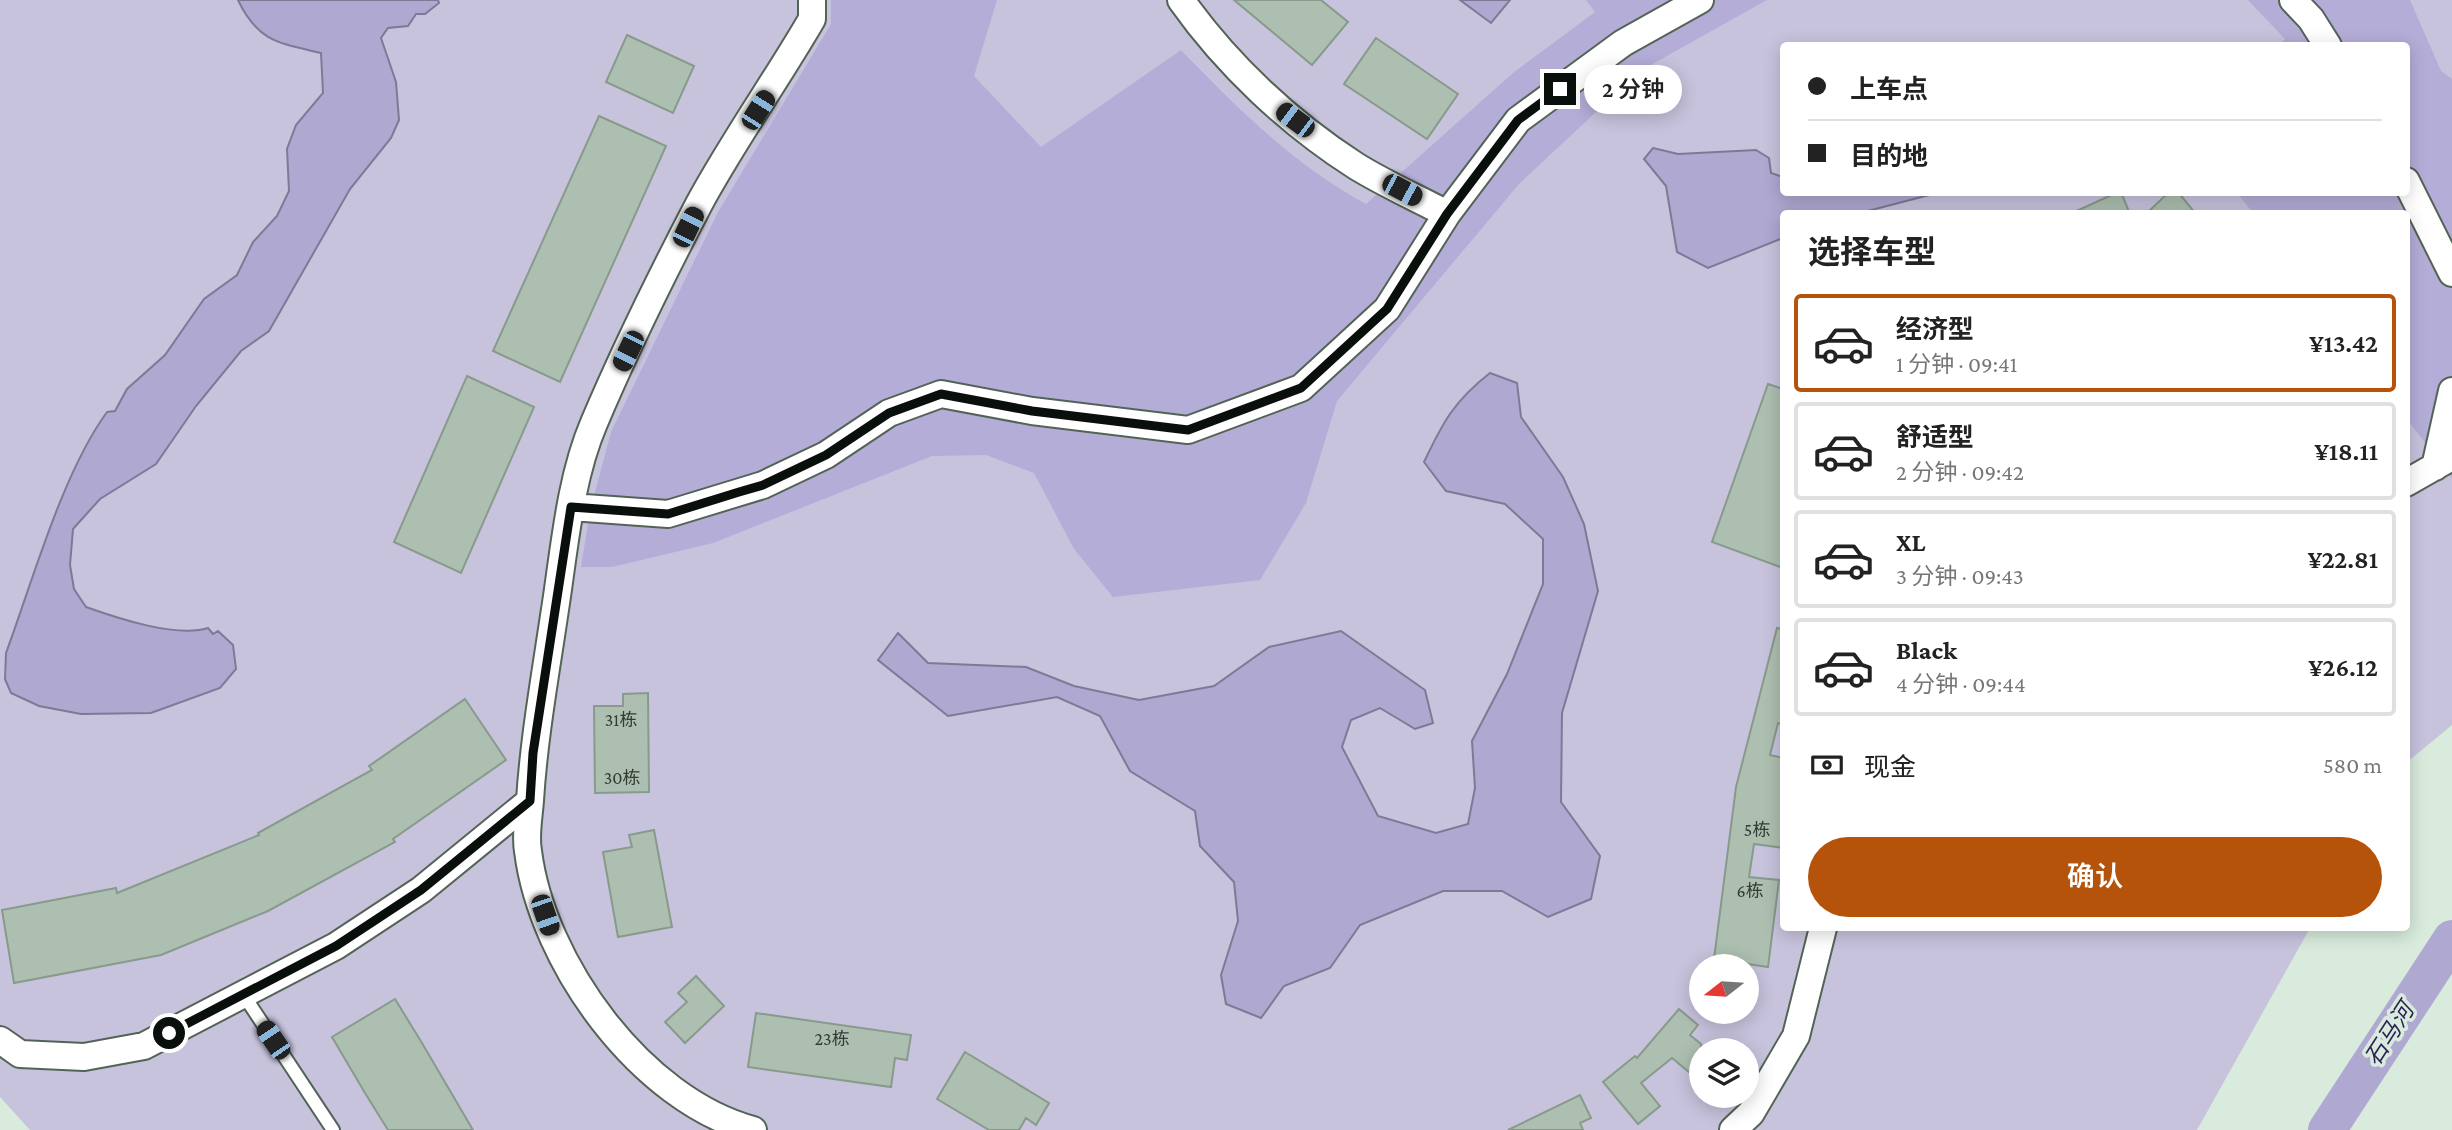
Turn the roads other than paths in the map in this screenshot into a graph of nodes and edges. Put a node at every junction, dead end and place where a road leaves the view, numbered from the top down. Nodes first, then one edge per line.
1 (812, 0) edge
2 (1181, 0) edge
3 (1700, 0) edge
4 (2293, 0) edge
5 (2325, 42) edge
6 (2410, 189) edge
7 (1447, 214) junction
8 (2452, 273) edge
9 (2452, 391) edge
10 (2443, 462) edge
11 (2410, 481) edge
12 (571, 507) junction
13 (530, 801) junction
14 (1822, 931) edge
15 (243, 995) junction
16 (0, 1040) edge
17 (333, 1130) edge
18 (753, 1130) edge
19 (1733, 1130) edge

1 - 12 street
2 - 7 street
3 - 7 street
4 - 5 street
6 - 8 street
7 - 12 street
9 - 10 street
10 - 11 street
12 - 13 street
13 - 15 street
13 - 18 street
14 - 19 street
15 - 16 street
15 - 17 lane

